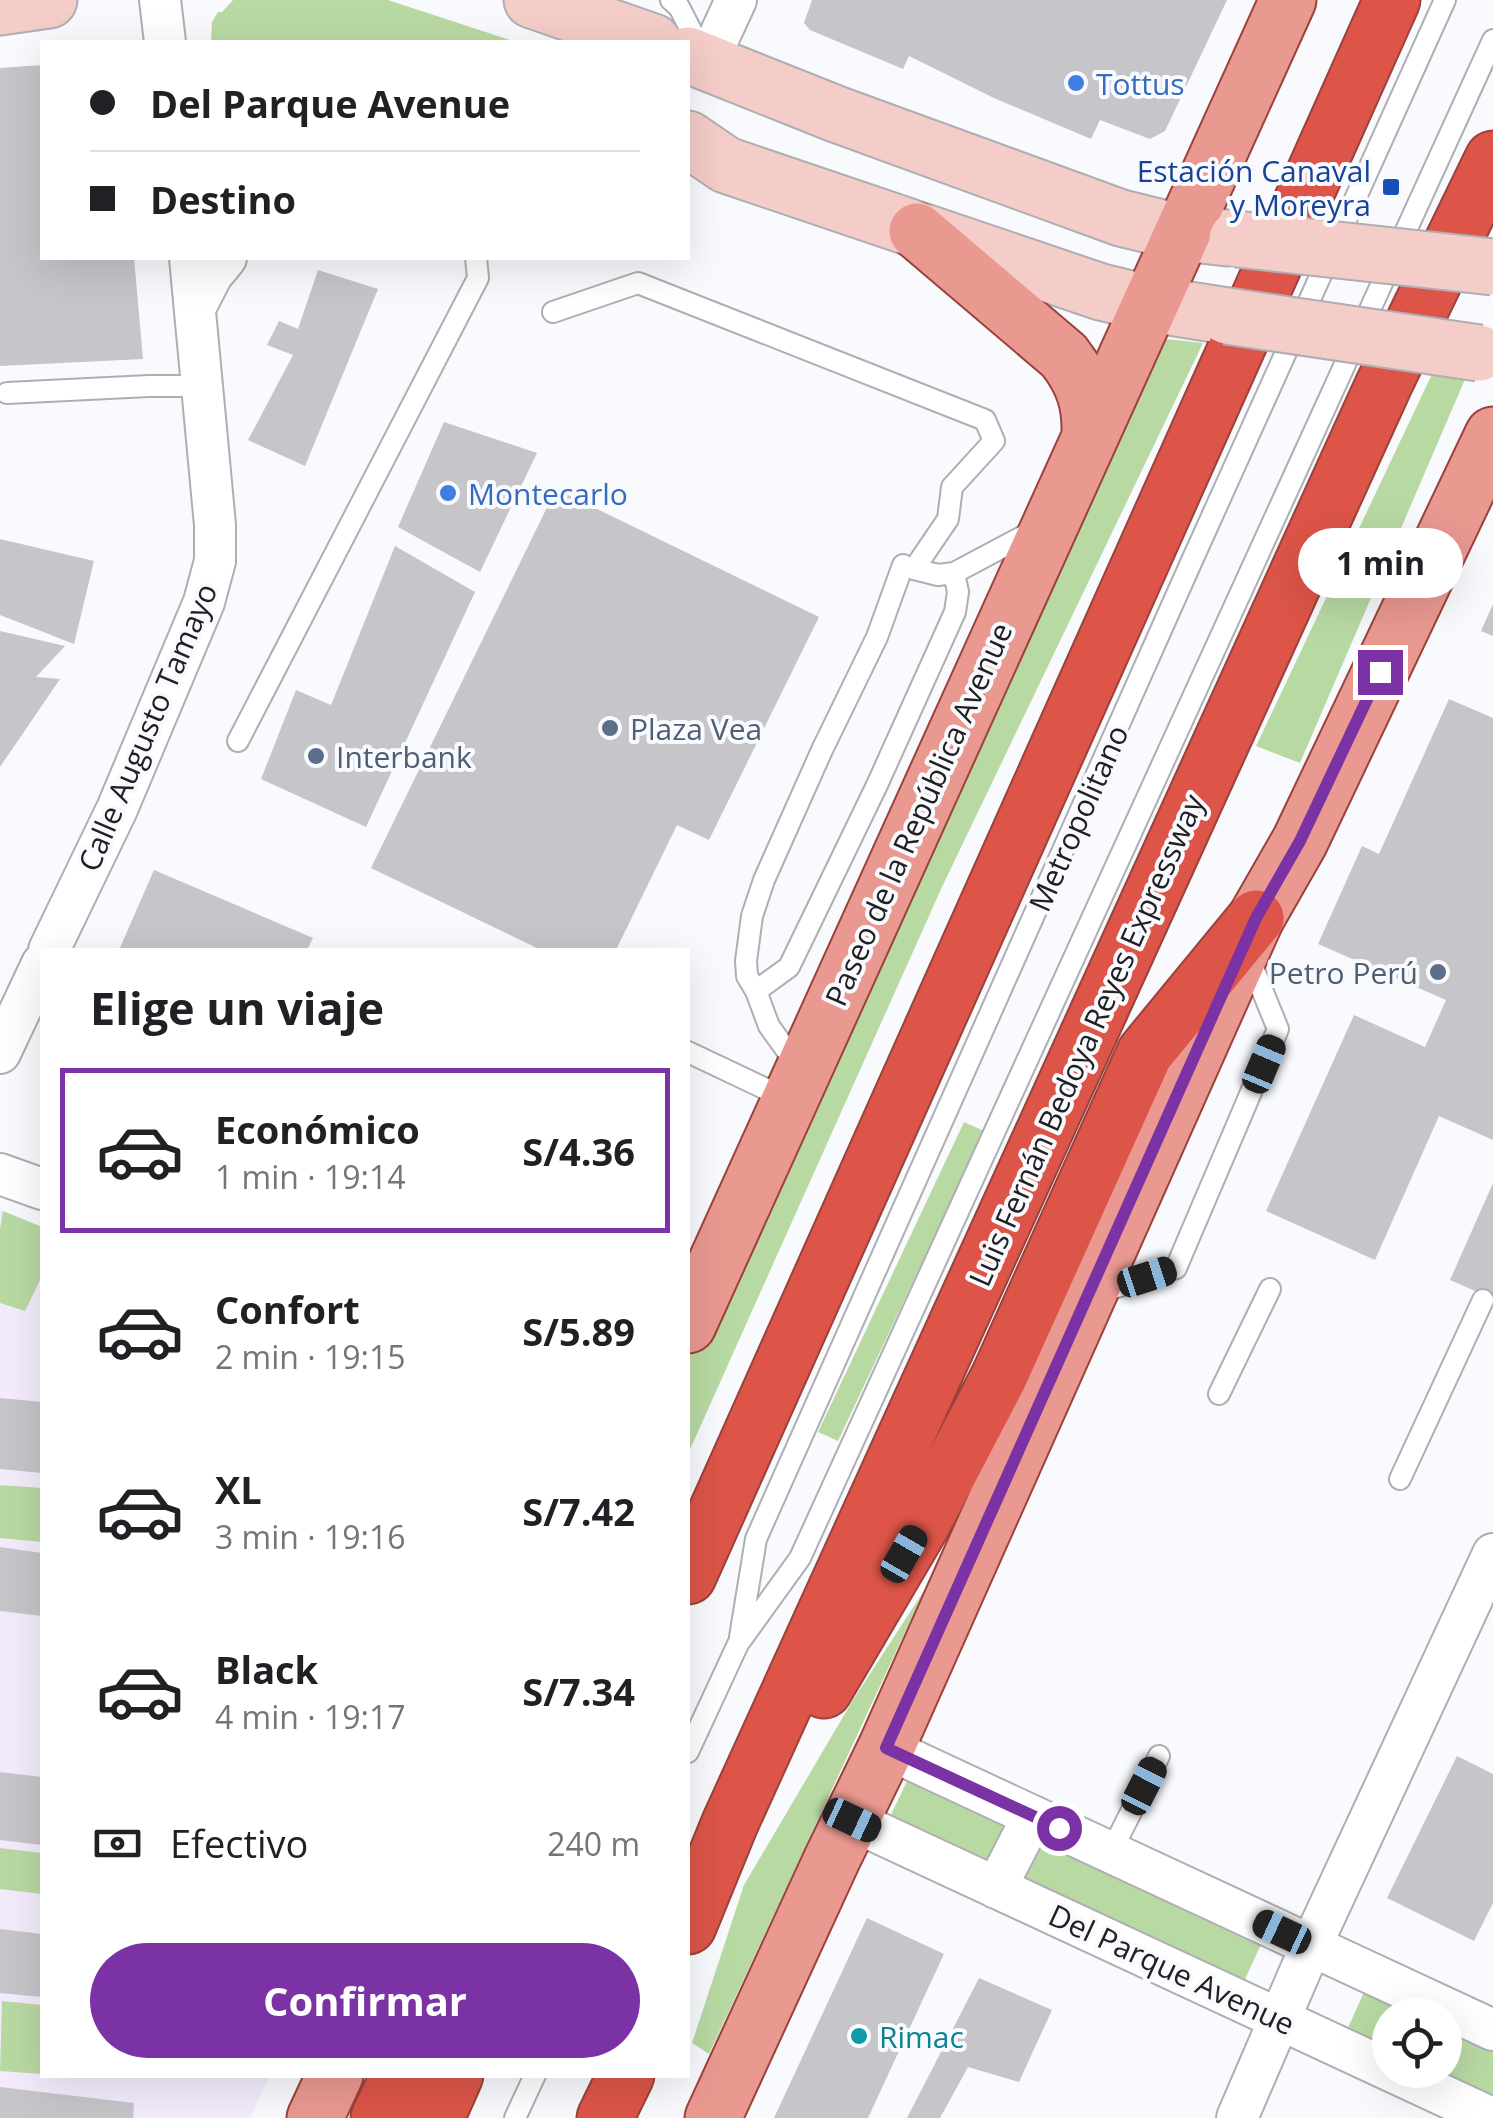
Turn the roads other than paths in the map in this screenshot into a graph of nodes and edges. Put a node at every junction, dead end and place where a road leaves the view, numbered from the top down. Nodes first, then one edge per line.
1 (160, 0) edge
2 (671, 0) edge
3 (736, 0) edge
4 (1288, 0) edge
5 (1392, 0) edge
6 (1445, 0) edge
7 (566, 14) edge
8 (165, 40) edge
9 (647, 40) edge
10 (1493, 40) edge
11 (698, 59) edge
12 (700, 157) edge
13 (1493, 159) edge
14 (917, 231) junction
15 (1182, 233) junction
16 (190, 260) edge
17 (224, 260) edge
18 (476, 260) edge
19 (1493, 267) edge
20 (1151, 304) junction
21 (195, 308) junction
22 (553, 312) dead end
23 (1486, 354) edge
24 (202, 386) junction
25 (7, 393) dead end
26 (1493, 435) edge
27 (1090, 436) junction
28 (1050, 522) junction
29 (909, 567) junction
30 (954, 573) junction
31 (238, 740) dead end
32 (1250, 931) junction
33 (50, 948) edge
34 (40, 968) edge
35 (756, 991) junction
36 (0, 1053) edge
37 (690, 1053) edge
38 (795, 1086) junction
39 (0, 1174) edge
40 (40, 1188) edge
41 (1270, 1289) dead end
42 (1483, 1300) dead end
43 (690, 1321) edge
44 (1218, 1394) dead end
45 (1400, 1479) dead end
46 (1493, 1554) edge
47 (690, 1572) edge
48 (738, 1644) junction
49 (690, 1748) edge
50 (886, 1748) junction
51 (1159, 1756) dead end
52 (1033, 1816) junction
53 (852, 1820) junction
54 (730, 1823) junction
55 (1112, 1852) junction
56 (996, 1888) junction
57 (690, 1921) edge
58 (1311, 1946) junction
59 (1280, 2020) junction
60 (1493, 2030) edge
61 (334, 2078) edge
62 (398, 2078) edge
63 (454, 2078) edge
64 (534, 2078) edge
65 (626, 2078) edge
66 (628, 2078) edge
67 (315, 2118) edge
68 (380, 2118) edge
69 (436, 2118) edge
70 (515, 2118) edge
71 (606, 2118) edge
72 (625, 2118) edge
73 (713, 2118) edge
74 (1237, 2118) edge
75 (1492, 2118) edge

1 - 8 street
2 - 11 lane
3 - 11 street
4 - 15 main road, Paseo de la República Avenue
5 - 47 highway
6 - 48 lane, Metropolitano
7 - 9 street
10 - 48 lane, Metropolitano
11 - 15 street
12 - 14 street
13 - 54 highway, Luis Fernán Bedoya Reyes Expressway
14 - 20 street
14 - 27 main road
15 - 19 street, bridge
15 - 20 main road, Paseo de la República Avenue
16 - 21 street, Calle Augusto Tamayo
17 - 21 street
18 - 31 lane
20 - 23 street, bridge
20 - 27 main road, Paseo de la República Avenue
21 - 24 street, Calle Augusto Tamayo
22 - 29 lane
24 - 25 lane
24 - 33 street, Calle Augusto Tamayo
26 - 32 main road
27 - 28 main road, Paseo de la República Avenue
28 - 30 lane
28 - 38 main road, Paseo de la República Avenue
29 - 30 lane
29 - 35 lane
30 - 35 lane
32 - 50 main road
32 - 54 highway
34 - 36 street
35 - 38 lane
37 - 38 lane
38 - 43 main road, Paseo de la República Avenue
39 - 40 street
41 - 44 lane
42 - 45 lane
46 - 58 street
48 - 49 lane, Metropolitano
50 - 52 street
50 - 53 main road
51 - 55 lane
52 - 55 street
52 - 56 street
53 - 56 street, Del Parque Avenue
53 - 73 main road
54 - 57 highway, Luis Fernán Bedoya Reyes Expressway
55 - 58 street
56 - 59 street, Del Parque Avenue
58 - 59 street
58 - 60 street
59 - 74 street
59 - 75 street, Del Parque Avenue
61 - 67 main road
62 - 68 highway
63 - 69 highway
64 - 70 lane
65 - 71 highway
66 - 72 highway

